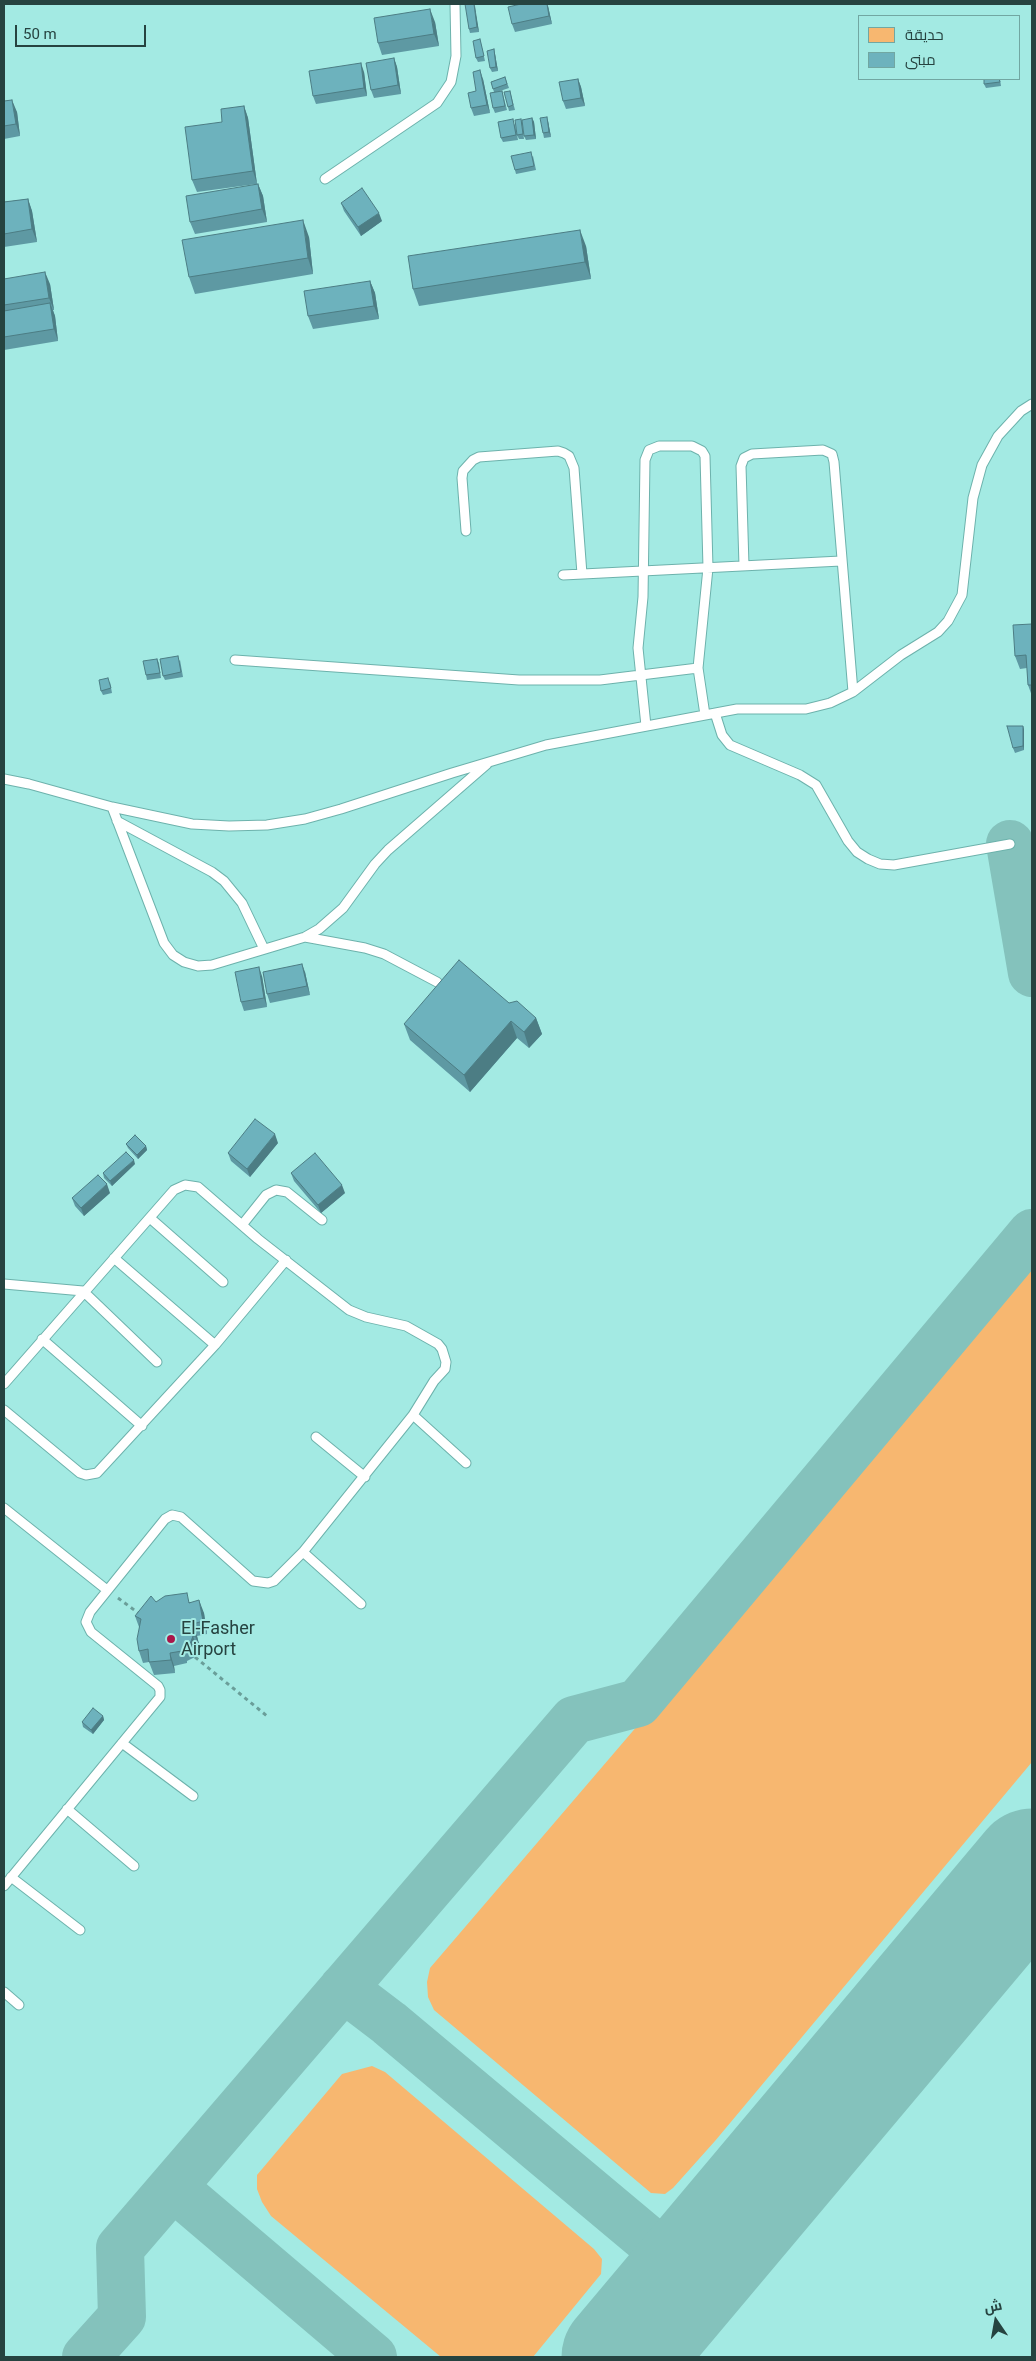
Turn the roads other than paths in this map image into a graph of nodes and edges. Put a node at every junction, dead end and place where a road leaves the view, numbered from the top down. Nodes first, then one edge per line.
1 (456, 4) edge
2 (325, 179) dead end
3 (1032, 404) edge
4 (466, 530) dead end
5 (841, 561) junction
6 (744, 566) junction
7 (708, 568) junction
8 (644, 570) junction
9 (582, 574) junction
10 (563, 575) dead end
11 (236, 660) dead end
12 (698, 668) junction
13 (641, 675) junction
14 (853, 692) junction
15 (715, 713) junction
16 (705, 715) junction
17 (646, 726) junction
18 (490, 761) junction
19 (4, 779) edge
20 (112, 807) junction
21 (117, 821) junction
22 (1010, 844) dead end
23 (305, 937) junction
24 (264, 949) junction
25 (437, 982) edge
26 (150, 1218) junction
27 (322, 1220) dead end
28 (242, 1225) junction
29 (114, 1258) junction
30 (286, 1260) junction
31 (223, 1282) dead end
32 (4, 1284) edge
33 (83, 1291) junction
34 (42, 1339) junction
35 (215, 1345) junction
36 (157, 1362) dead end
37 (4, 1384) edge
38 (4, 1410) edge
39 (413, 1415) junction
40 (142, 1426) junction
41 (316, 1437) dead end
42 (466, 1463) dead end
43 (365, 1477) junction
44 (4, 1508) edge
45 (303, 1552) junction
46 (107, 1590) junction
47 (361, 1604) dead end
48 (122, 1743) junction
49 (193, 1796) dead end
50 (67, 1809) junction
51 (134, 1866) dead end
52 (11, 1877) junction
53 (4, 1886) edge
54 (80, 1930) dead end
55 (4, 1992) edge
56 (19, 2005) dead end

1 - 2 lane
3 - 14 lane
4 - 9 lane
5 - 6 lane
5 - 6 lane
5 - 14 lane
6 - 7 lane
7 - 8 lane
7 - 8 lane
7 - 12 lane
8 - 9 lane
8 - 13 lane
9 - 10 lane
11 - 13 lane
12 - 13 lane
12 - 16 lane
13 - 17 lane
14 - 15 lane
15 - 16 lane
15 - 22 lane
16 - 17 lane
17 - 18 lane
18 - 20 lane
18 - 23 lane
19 - 20 lane
20 - 21 lane
21 - 24 lane
21 - 24 lane
23 - 24 lane
23 - 25 lane
26 - 28 lane
26 - 29 lane
26 - 31 lane
27 - 28 lane
28 - 30 lane
29 - 33 lane
29 - 35 lane
30 - 35 lane
30 - 39 lane
32 - 33 lane
33 - 34 lane
33 - 36 lane
34 - 37 lane
34 - 40 lane
35 - 40 lane
38 - 40 lane
39 - 42 lane
39 - 43 lane
41 - 43 lane
43 - 45 lane
44 - 46 lane
45 - 46 lane
45 - 47 lane
46 - 48 lane
48 - 49 lane
48 - 50 lane
50 - 51 lane
50 - 52 lane
52 - 53 lane
52 - 54 lane
55 - 56 lane

